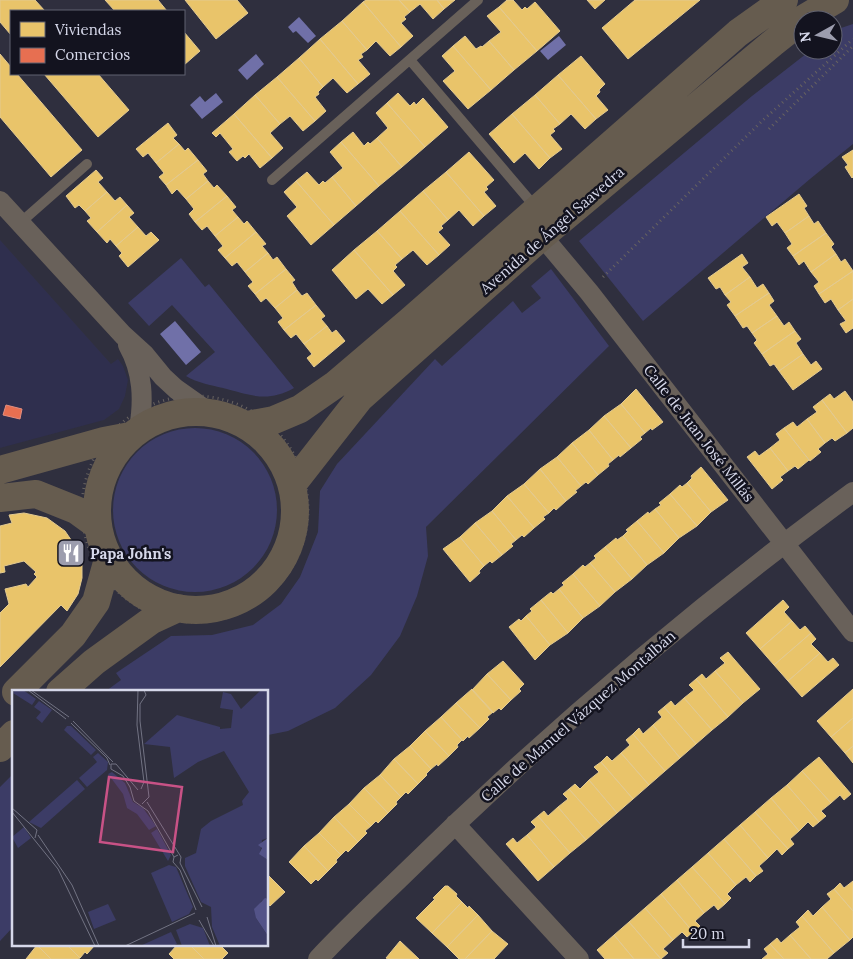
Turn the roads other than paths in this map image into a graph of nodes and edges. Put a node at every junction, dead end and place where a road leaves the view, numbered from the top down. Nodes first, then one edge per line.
1 (478, 0) edge
2 (784, 0) edge
3 (835, 0) edge
4 (410, 60) junction
5 (87, 164) dead end
6 (272, 180) dead end
7 (0, 201) edge
8 (537, 209) junction
9 (20, 223) junction
10 (542, 236) junction
11 (123, 335) junction
12 (210, 412) junction
13 (256, 423) junction
14 (129, 428) junction
15 (0, 470) edge
16 (297, 479) junction
17 (853, 492) edge
18 (0, 498) edge
19 (90, 520) junction
20 (784, 543) junction
21 (106, 569) junction
22 (169, 613) junction
23 (853, 632) edge
24 (17, 690) edge
25 (62, 690) edge
26 (12, 695) edge
27 (0, 707) edge
28 (12, 736) edge
29 (0, 748) edge
30 (455, 824) junction
31 (318, 959) edge
32 (579, 959) edge

1 - 4 lane
2 - 8 street, Avenida de Ángel Saavedra
3 - 10 street, Avenida de Ángel Saavedra
4 - 6 lane
4 - 8 lane
5 - 9 lane
7 - 9 street
8 - 13 street, Avenida de Ángel Saavedra
9 - 11 street
10 - 16 street, Avenida de Ángel Saavedra
10 - 20 street, Calle de Juan José Millás
11 - 12 street
11 - 14 street
12 - 13 street
12 - 14 street
13 - 16 street
14 - 15 street
14 - 19 street
16 - 22 street
17 - 20 street, Calle de Manuel Vázquez Montalbán
18 - 19 street
19 - 21 street
20 - 23 street, Calle de Juan José Millás
20 - 30 street, Calle de Manuel Vázquez Montalbán
21 - 22 street
21 - 24 street
22 - 25 street
26 - 27 street
28 - 29 street
30 - 31 street, Calle de Manuel Vázquez Montalbán
30 - 32 street

